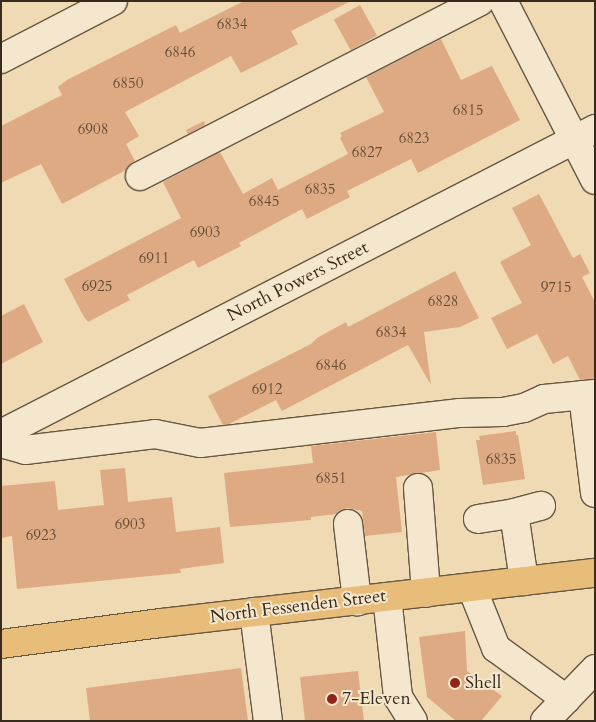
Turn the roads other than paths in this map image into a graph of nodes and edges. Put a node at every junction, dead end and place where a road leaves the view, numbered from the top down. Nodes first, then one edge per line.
1 (113, 1) edge
2 (480, 1) edge
3 (503, 1) edge
4 (1, 59) edge
5 (584, 135) edge
6 (140, 176) dead end
7 (595, 180) edge
8 (589, 394) edge
9 (1, 434) edge
10 (1, 443) edge
11 (418, 488) dead end
12 (595, 493) edge
13 (541, 506) dead end
14 (514, 512) junction
15 (478, 519) dead end
16 (348, 524) dead end
17 (595, 573) edge
18 (524, 581) junction
19 (472, 588) junction
20 (426, 593) junction
21 (387, 597) junction
22 (357, 600) junction
23 (254, 612) junction
24 (1, 644) edge
25 (595, 669) edge
26 (566, 699) junction
27 (268, 721) edge
28 (413, 721) edge
29 (545, 721) edge

1 - 4 street
2 - 6 street
3 - 5 street
5 - 7 street
5 - 9 street, North Powers Street
8 - 10 street
8 - 12 street
11 - 20 street
13 - 14 street
14 - 15 street
14 - 18 street
16 - 22 street
17 - 18 main road, North Fessenden Street
18 - 19 main road, North Fessenden Street
19 - 20 main road, North Fessenden Street
19 - 26 street
20 - 21 main road, North Fessenden Street
21 - 22 main road, North Fessenden Street
21 - 28 street
22 - 23 main road, North Fessenden Street
23 - 24 main road, North Fessenden Street
23 - 27 street
25 - 26 street
26 - 29 street

